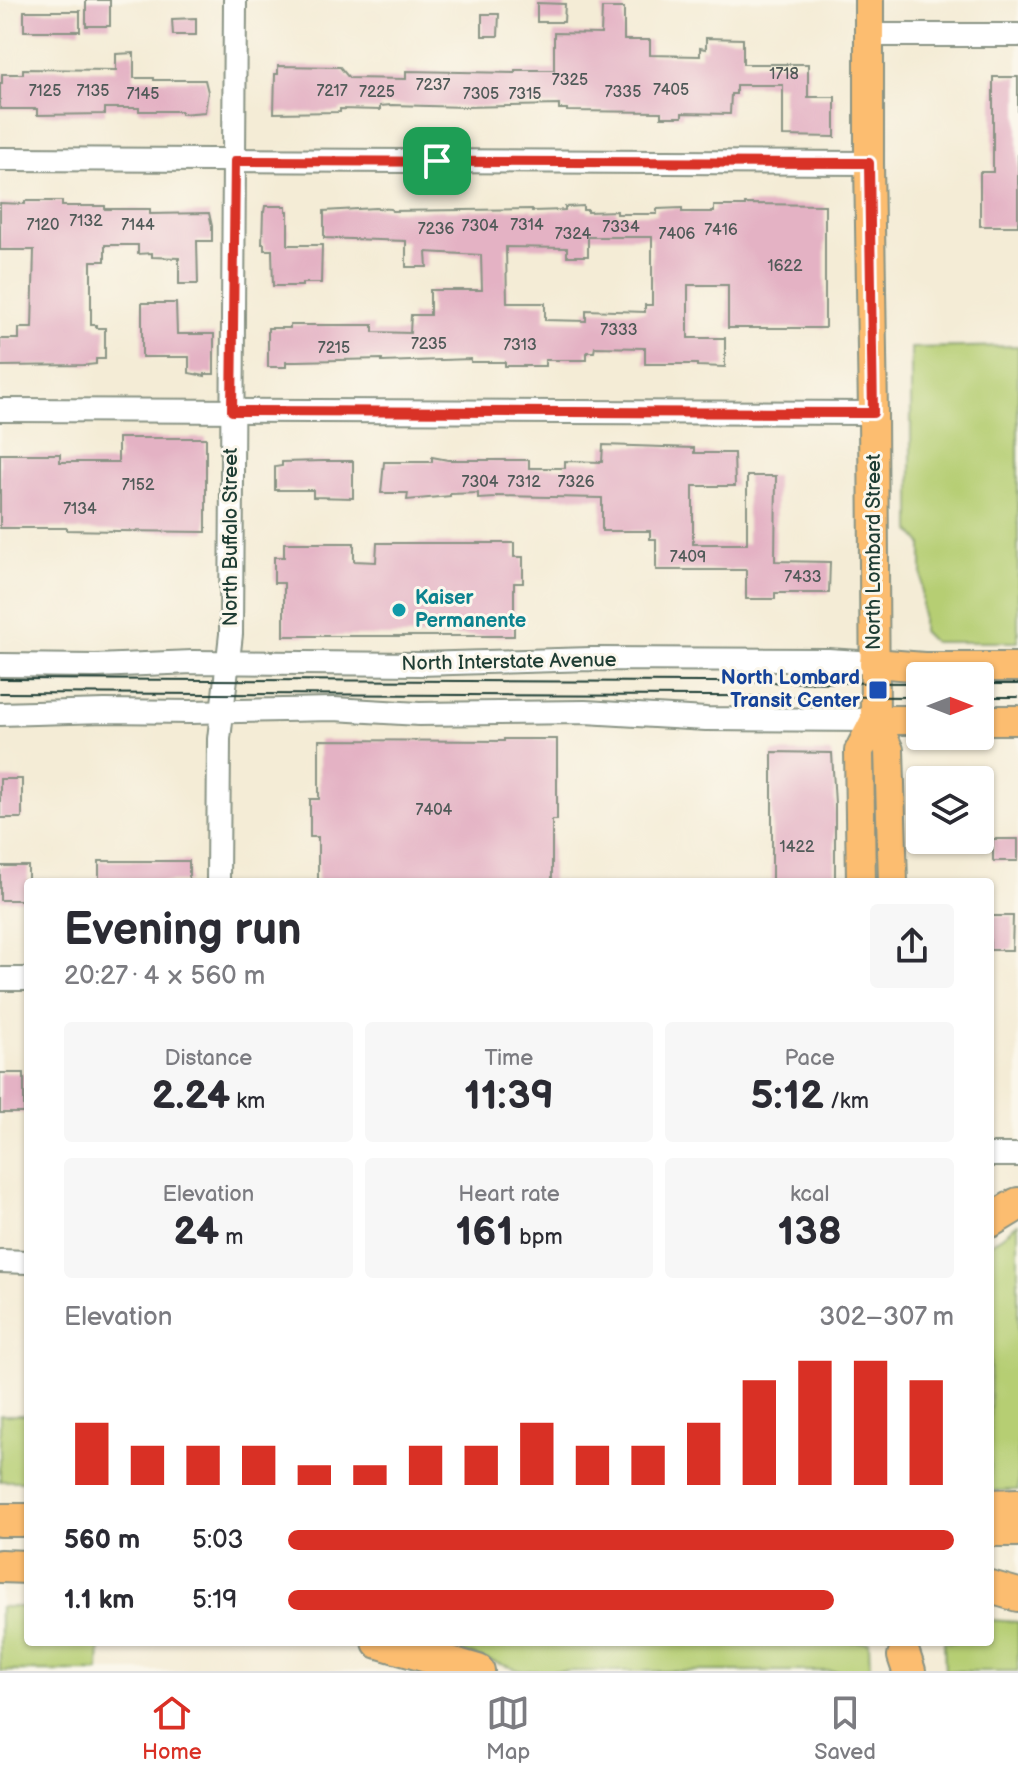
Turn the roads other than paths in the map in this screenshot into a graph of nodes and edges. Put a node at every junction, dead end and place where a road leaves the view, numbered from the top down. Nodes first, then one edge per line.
1 (235, 0) edge
2 (869, 0) edge
3 (869, 35) junction
4 (1018, 35) edge
5 (0, 159) edge
6 (235, 161) junction
7 (869, 163) junction
8 (0, 410) edge
9 (232, 411) junction
10 (873, 413) junction
11 (228, 663) junction
12 (874, 663) junction
13 (0, 665) edge
14 (1018, 667) edge
15 (223, 711) junction
16 (0, 714) edge
17 (875, 720) junction
18 (906, 720) edge
19 (994, 720) edge
20 (1018, 720) edge
21 (218, 878) edge
22 (861, 878) edge
23 (893, 878) edge
24 (0, 979) edge
25 (24, 979) edge
26 (994, 1155) edge
27 (1018, 1155) edge
28 (1018, 1204) edge
29 (994, 1219) edge
30 (0, 1261) edge
31 (24, 1262) edge
32 (1018, 1505) edge
33 (994, 1506) edge
34 (0, 1520) edge
35 (24, 1520) edge
36 (994, 1530) edge
37 (1018, 1530) edge
38 (994, 1574) edge
39 (1018, 1575) edge
40 (994, 1588) edge
41 (1018, 1595) edge
42 (393, 1646) edge
43 (478, 1671) edge

1 - 6 street, North Buffalo Street
2 - 3 main road, North Lombard Street
3 - 4 street
3 - 7 main road, North Lombard Street
5 - 6 street
6 - 7 street
6 - 9 street, North Buffalo Street
7 - 10 main road, North Lombard Street
8 - 9 street
9 - 10 street
9 - 11 street, North Buffalo Street
10 - 12 main road, North Lombard Street
11 - 12 street, North Interstate Avenue
11 - 13 street, North Interstate Avenue
11 - 15 street, North Buffalo Street
12 - 14 main road, North Interstate Avenue
12 - 17 main road, North Lombard Street
15 - 16 street
15 - 17 street
15 - 21 street, North Buffalo Street
17 - 18 main road
17 - 22 main road, North Lombard Street
17 - 23 main road, North Lombard Street
19 - 20 main road
24 - 25 street
26 - 27 street
28 - 29 highway
30 - 31 street
32 - 33 highway
34 - 35 highway
36 - 37 highway
38 - 39 highway
40 - 41 highway
42 - 43 highway

